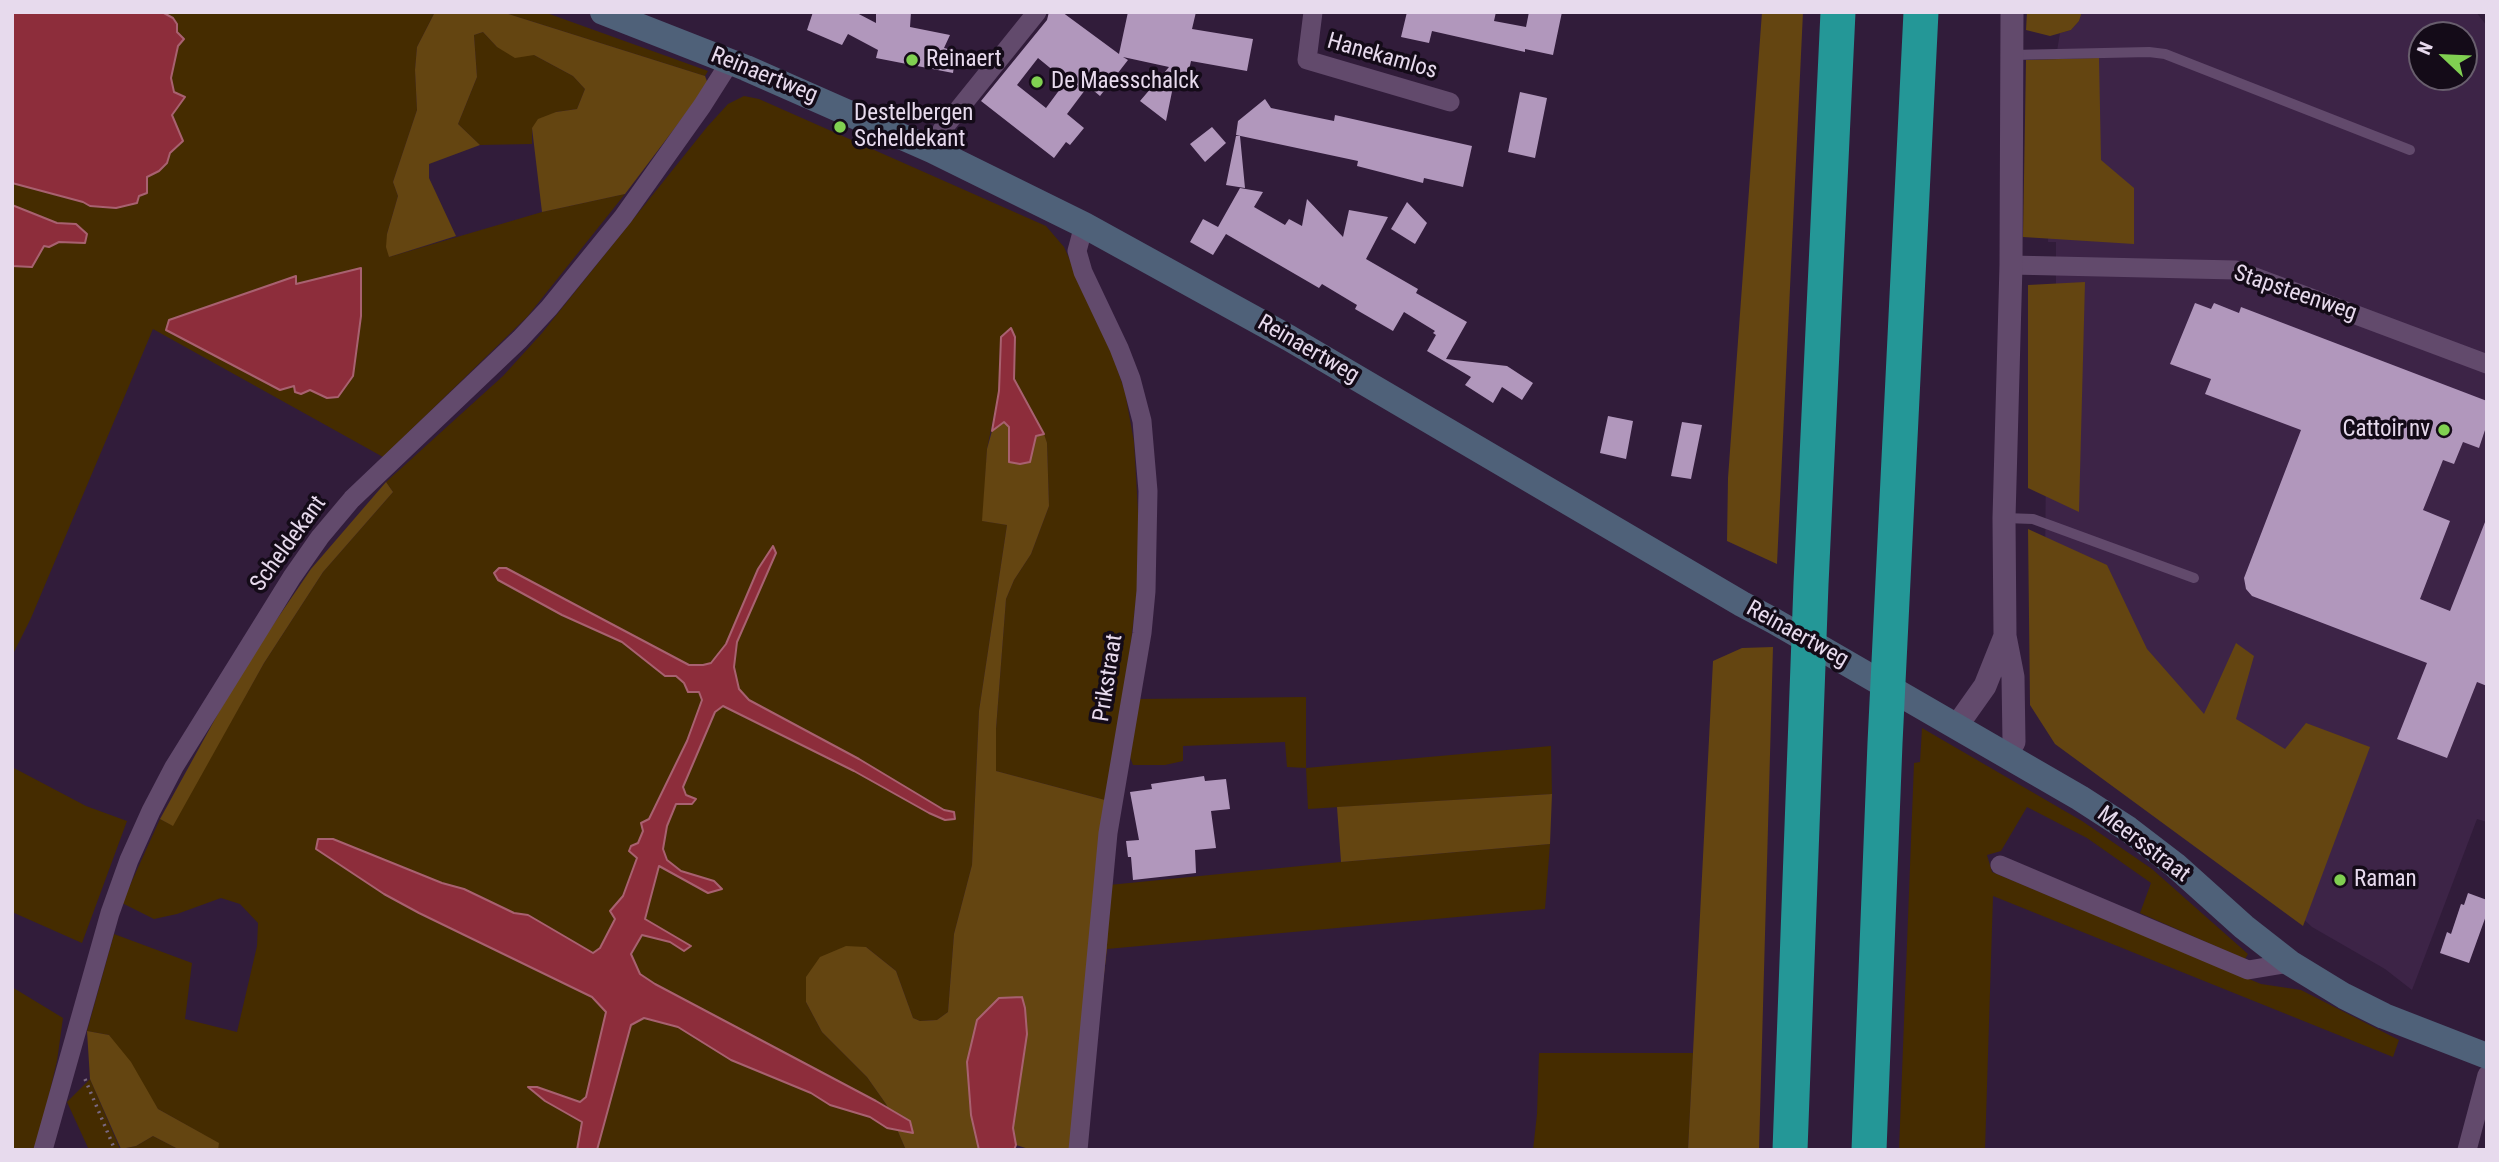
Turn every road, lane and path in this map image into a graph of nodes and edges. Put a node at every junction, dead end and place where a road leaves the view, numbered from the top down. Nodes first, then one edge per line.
1 (603, 12) edge
2 (1037, 12) edge
3 (1313, 12) edge
4 (1838, 12) edge
5 (1921, 12) edge
6 (2012, 12) edge
7 (2012, 55) junction
8 (730, 62) junction
9 (1450, 102) dead end
10 (932, 149) junction
11 (2410, 150) dead end
12 (1084, 225) junction
13 (2011, 265) junction
14 (2487, 363) edge
15 (2004, 518) junction
16 (2194, 578) dead end
17 (2004, 636) junction
18 (1956, 727) junction
19 (1995, 749) junction
20 (2000, 866) dead end
21 (2290, 964) junction
22 (69, 1054) junction
23 (2487, 1056) edge
24 (2487, 1075) edge
25 (43, 1150) edge
26 (115, 1150) edge
27 (1078, 1150) edge
28 (1790, 1150) edge
29 (1869, 1150) edge
30 (2467, 1150) edge

1 - 8 main road, Reinaertweg
2 - 10 street
3 - 9 street, Hanekamlos
4 - 28 highway
5 - 29 highway
6 - 7 street
7 - 11 lane
7 - 13 street
8 - 10 main road, Reinaertweg
8 - 22 street, Scheldekant
10 - 12 main road, Reinaertweg
12 - 18 main road, Reinaertweg
12 - 27 street, Prikstraat
13 - 14 street, Stapsteenweg
13 - 15 street
15 - 16 lane
15 - 17 street
17 - 18 street
17 - 19 street
18 - 19 main road, Reinaertweg
19 - 21 main road, Meersstraat
20 - 21 street
21 - 23 main road, Meersstraat
22 - 25 street, Scheldekant
22 - 26 path
24 - 30 street

